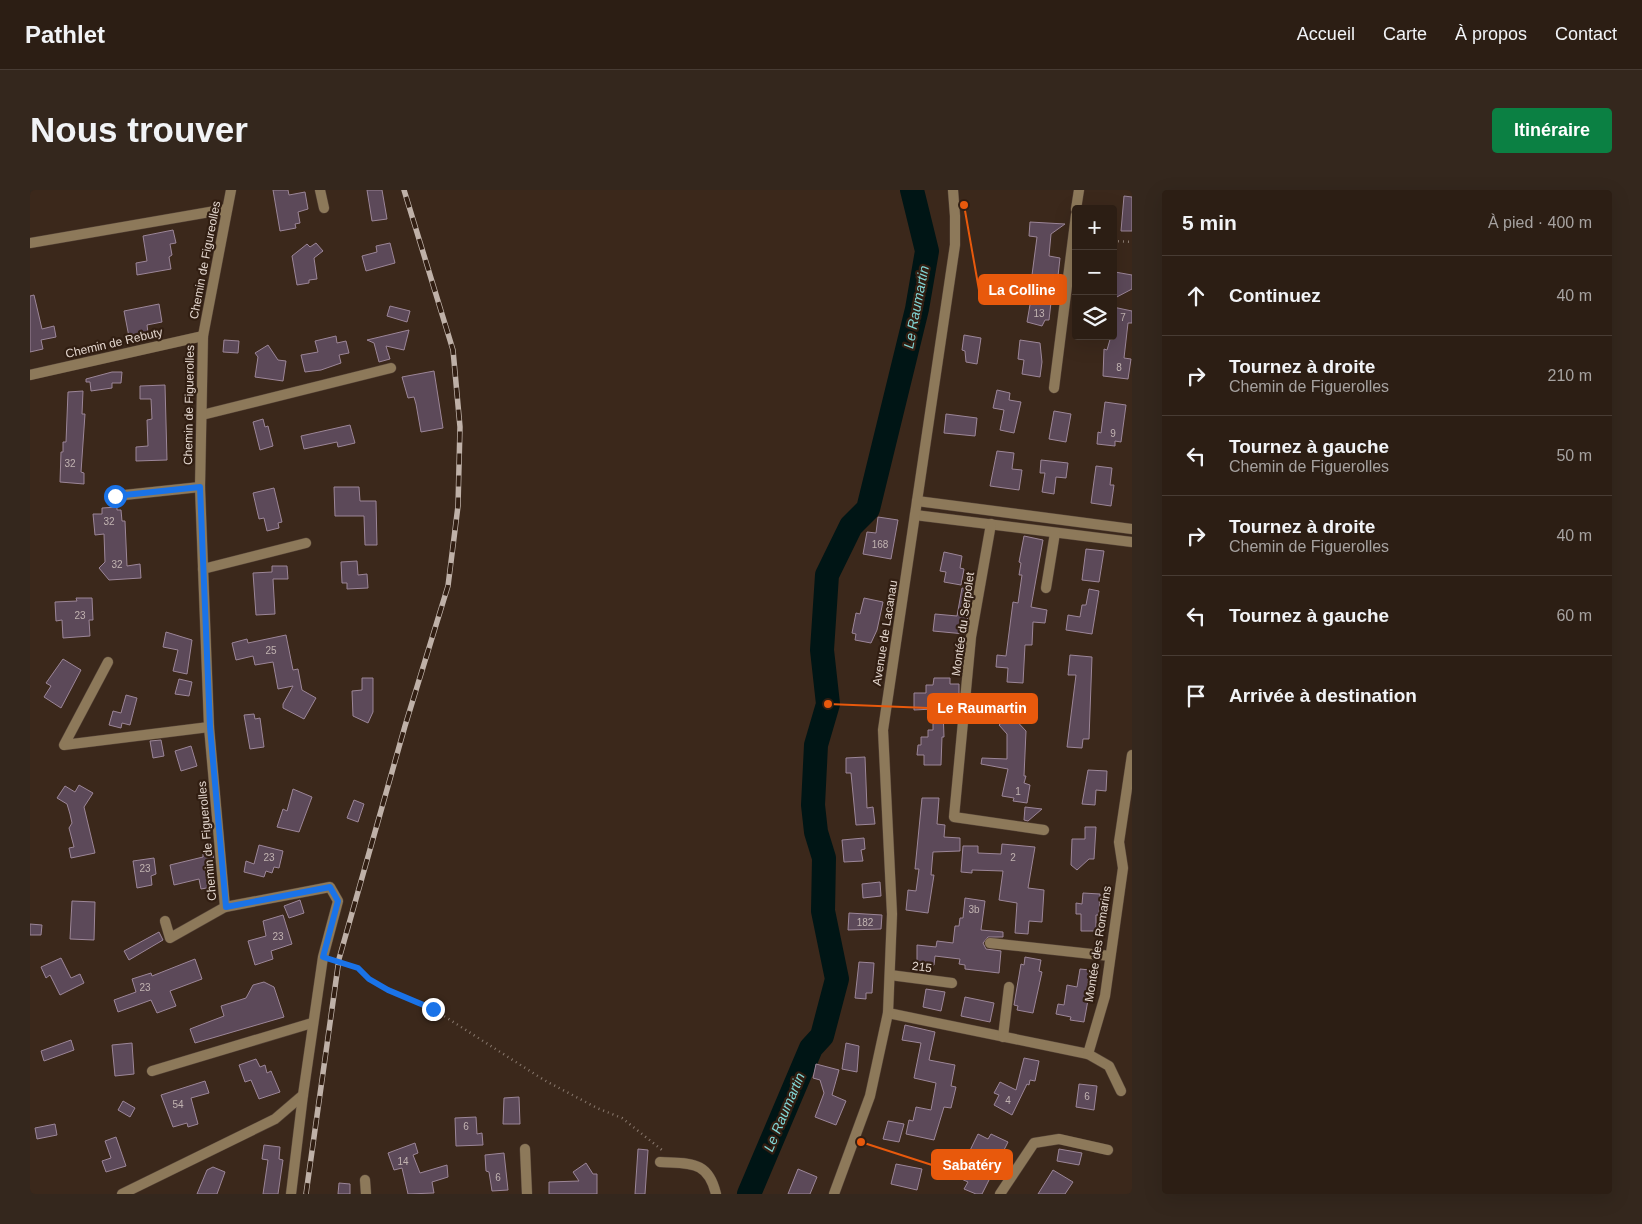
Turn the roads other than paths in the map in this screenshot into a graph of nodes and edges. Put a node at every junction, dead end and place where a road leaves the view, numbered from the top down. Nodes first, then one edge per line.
1 (231, 190) edge
2 (320, 190) edge
3 (952, 190) edge
4 (1079, 190) edge
5 (1077, 205) edge
6 (324, 208) dead end
7 (227, 209) junction
8 (30, 243) edge
9 (1072, 246) edge
10 (203, 336) junction
11 (391, 368) dead end
12 (30, 375) edge
13 (1054, 388) dead end
14 (202, 415) junction
15 (200, 487) junction
16 (115, 496) dead end
17 (917, 501) junction
18 (916, 515) junction
19 (991, 524) junction
20 (1132, 529) edge
21 (1055, 533) junction
22 (1132, 542) edge
23 (306, 544) dead end
24 (203, 569) junction
25 (1046, 588) dead end
26 (108, 662) dead end
27 (210, 727) junction
28 (1132, 755) edge
29 (1044, 830) dead end
30 (1127, 868) edge
31 (226, 907) junction
32 (165, 921) dead end
33 (990, 942) dead end
34 (1110, 956) junction
35 (890, 975) junction
36 (952, 983) dead end
37 (1009, 986) dead end
38 (888, 1014) junction
39 (312, 1023) junction
40 (1003, 1036) junction
41 (1088, 1054) junction
42 (152, 1071) dead end
43 (1121, 1091) dead end
44 (303, 1095) junction
45 (525, 1149) dead end
46 (1108, 1150) dead end
47 (660, 1162) dead end
48 (365, 1180) dead end
49 (122, 1194) edge
50 (291, 1194) edge
51 (366, 1194) edge
52 (527, 1194) edge
53 (716, 1194) edge
54 (834, 1194) edge
55 (1000, 1194) edge

1 - 7 street, Chemin de Figureolles
2 - 6 street
3 - 17 street, Avenue de Lacanau
4 - 5 street
7 - 8 street
7 - 10 street, Chemin de Figureolles
9 - 13 street
10 - 12 street, Chemin de Rebuty
10 - 14 street, Chemin de Figuerolles
11 - 14 street
14 - 15 street, Chemin de Figuerolles
15 - 16 street
15 - 24 street, Chemin de Figuerolles
17 - 18 street, Avenue de Lacanau
17 - 20 street
18 - 19 street
18 - 35 street, Avenue de Lacanau
19 - 21 street
19 - 29 street, Montée du Serpolet
21 - 22 street
21 - 25 street
23 - 24 street
24 - 27 street, Chemin de Figuerolles
26 - 27 street
27 - 31 street, Chemin de Figuerolles
28 - 30 street, Montée des Romarins
30 - 34 street, Montée des Romarins
31 - 32 street
31 - 39 street, Chemin de Figuerolles
33 - 34 street
34 - 41 street, Montée des Romarins
35 - 36 street, 215
35 - 38 street, Avenue de Lacanau
37 - 40 street
38 - 40 street
38 - 54 street, Avenue de Lacanau
39 - 42 street
39 - 44 street, Chemin de Figuerolles
40 - 41 street
41 - 43 street
44 - 49 street
44 - 50 street, Chemin de Figuerolles
45 - 52 street
46 - 55 street
47 - 53 street
48 - 51 street

